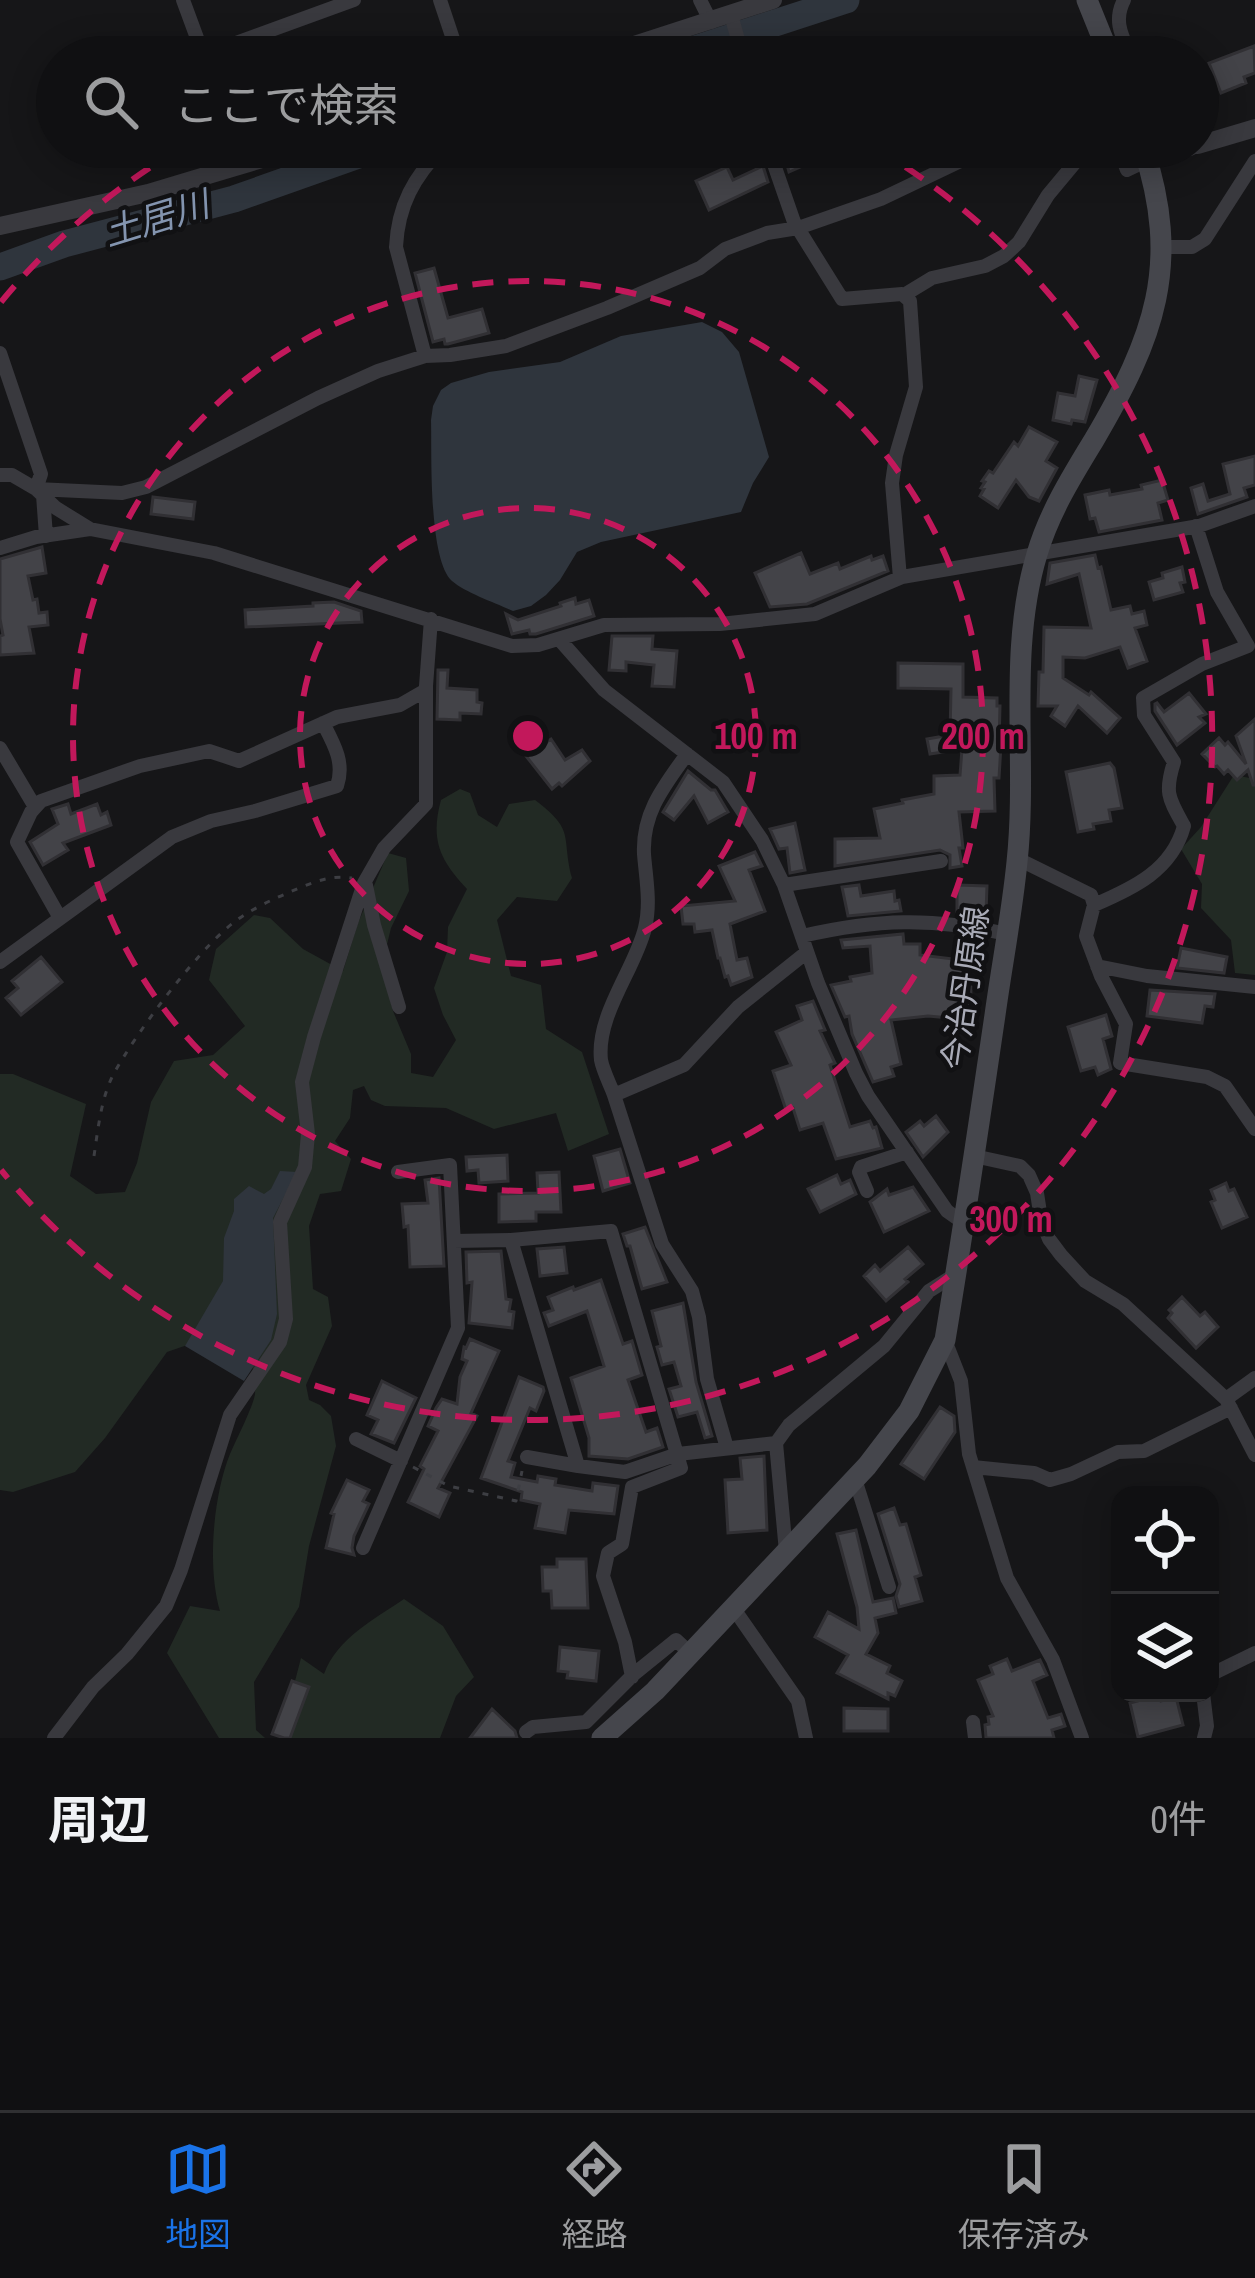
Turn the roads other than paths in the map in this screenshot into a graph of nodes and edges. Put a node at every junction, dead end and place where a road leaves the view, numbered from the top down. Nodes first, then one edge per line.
1 (183, 0) edge
2 (354, 0) edge
3 (440, 0) edge
4 (700, 0) edge
5 (773, 0) edge
6 (1087, 0) edge
7 (1124, 0) edge
8 (732, 21) junction
9 (711, 22) junction
10 (196, 36) edge
11 (257, 36) edge
12 (452, 36) edge
13 (665, 36) edge
14 (736, 36) edge
15 (1102, 36) edge
16 (1123, 36) edge
17 (1255, 128) edge
18 (1219, 139) edge
19 (1255, 161) edge
20 (208, 168) edge
21 (423, 168) edge
22 (776, 168) edge
23 (945, 168) edge
24 (1070, 168) edge
25 (1158, 168) edge
26 (0, 226) edge
27 (798, 228) junction
28 (1163, 248) junction
29 (904, 295) junction
30 (0, 353) edge
31 (425, 356) junction
32 (0, 475) edge
33 (40, 492) junction
34 (1255, 506) edge
35 (1196, 526) junction
36 (90, 529) junction
37 (46, 536) junction
38 (0, 548) edge
39 (1037, 552) junction
40 (900, 578) junction
41 (431, 619) junction
42 (559, 639) junction
43 (426, 690) junction
44 (323, 723) junction
45 (0, 748) edge
46 (687, 754) junction
47 (35, 807) junction
48 (17, 842) junction
49 (0, 843) edge
50 (1018, 859) junction
51 (941, 861) dead end
52 (365, 881) junction
53 (784, 884) junction
54 (1094, 905) junction
55 (60, 918) junction
56 (1006, 934) junction
57 (802, 936) junction
58 (807, 952) junction
59 (0, 962) edge
60 (1097, 966) junction
61 (1255, 987) edge
62 (399, 1007) dead end
63 (614, 1094) junction
64 (1255, 1130) edge
65 (907, 1152) junction
66 (974, 1156) junction
67 (398, 1172) dead end
68 (867, 1191) dead end
69 (964, 1223) junction
70 (512, 1240) junction
71 (454, 1241) junction
72 (956, 1274) junction
73 (945, 1340) junction
74 (1255, 1378) edge
75 (1229, 1403) junction
76 (356, 1439) dead end
77 (776, 1443) junction
78 (727, 1448) junction
79 (678, 1454) junction
80 (1255, 1455) edge
81 (527, 1456) road end
82 (400, 1461) junction
83 (578, 1466) junction
84 (973, 1467) junction
85 (855, 1479) junction
86 (363, 1548) dead end
87 (786, 1552) junction
88 (889, 1587) dead end
89 (734, 1609) junction
90 (690, 1653) junction
91 (1255, 1653) edge
92 (1219, 1671) edge
93 (632, 1677) junction
94 (1204, 1702) edge
95 (526, 1732) dead end
96 (54, 1738) edge
97 (602, 1738) edge
98 (806, 1738) edge
99 (1082, 1738) edge
100 (1204, 1738) edge

1 - 10 street
2 - 11 street
3 - 12 street
4 - 9 street
5 - 8 street
6 - 15 main road
7 - 16 street
8 - 9 street
8 - 14 street
9 - 13 street
17 - 18 street
19 - 28 street
20 - 26 street
21 - 31 street
22 - 27 street
23 - 27 street
24 - 29 street
25 - 28 main road, 今治丹原線
27 - 29 street
27 - 31 street
28 - 39 main road, 今治丹原線
29 - 40 street
30 - 33 street
31 - 33 street
32 - 33 street
33 - 36 street
33 - 37 street
34 - 35 street
35 - 39 street
35 - 54 street
36 - 37 street
36 - 41 street
37 - 38 street
39 - 40 street
39 - 50 main road, 今治丹原線
40 - 42 street
41 - 42 street
41 - 43 street
42 - 46 street
43 - 44 street
43 - 52 street
44 - 47 street
44 - 55 street
45 - 47 street
46 - 53 street
46 - 63 street
47 - 48 street
48 - 49 street
48 - 55 street
50 - 54 street
50 - 56 main road, 今治丹原線
51 - 53 street
52 - 62 street
52 - 96 street
53 - 57 street
54 - 60 street
55 - 59 street
56 - 57 street
56 - 66 main road, 今治丹原線
57 - 58 street
58 - 63 street
58 - 65 street
60 - 61 street
60 - 64 street
63 - 78 street
65 - 68 street
65 - 69 street
66 - 69 main road, 今治丹原線
66 - 75 street
67 - 71 street
69 - 72 main road, 今治丹原線
70 - 71 street
70 - 79 street
70 - 83 street
71 - 82 street
72 - 73 main road, 今治丹原線
72 - 77 street
73 - 84 street
73 - 85 main road, 今治丹原線
74 - 75 street
75 - 80 street
75 - 84 street
76 - 82 street
77 - 78 street
77 - 87 street
78 - 79 street
79 - 83 street
79 - 93 street
81 - 83 street
82 - 86 street
84 - 99 street
85 - 87 main road, 今治丹原線
85 - 88 street
87 - 89 main road, 今治丹原線
89 - 90 main road, 今治丹原線
89 - 98 street
90 - 93 street
90 - 97 main road, 今治丹原線
91 - 92 street
93 - 95 street
94 - 100 street

